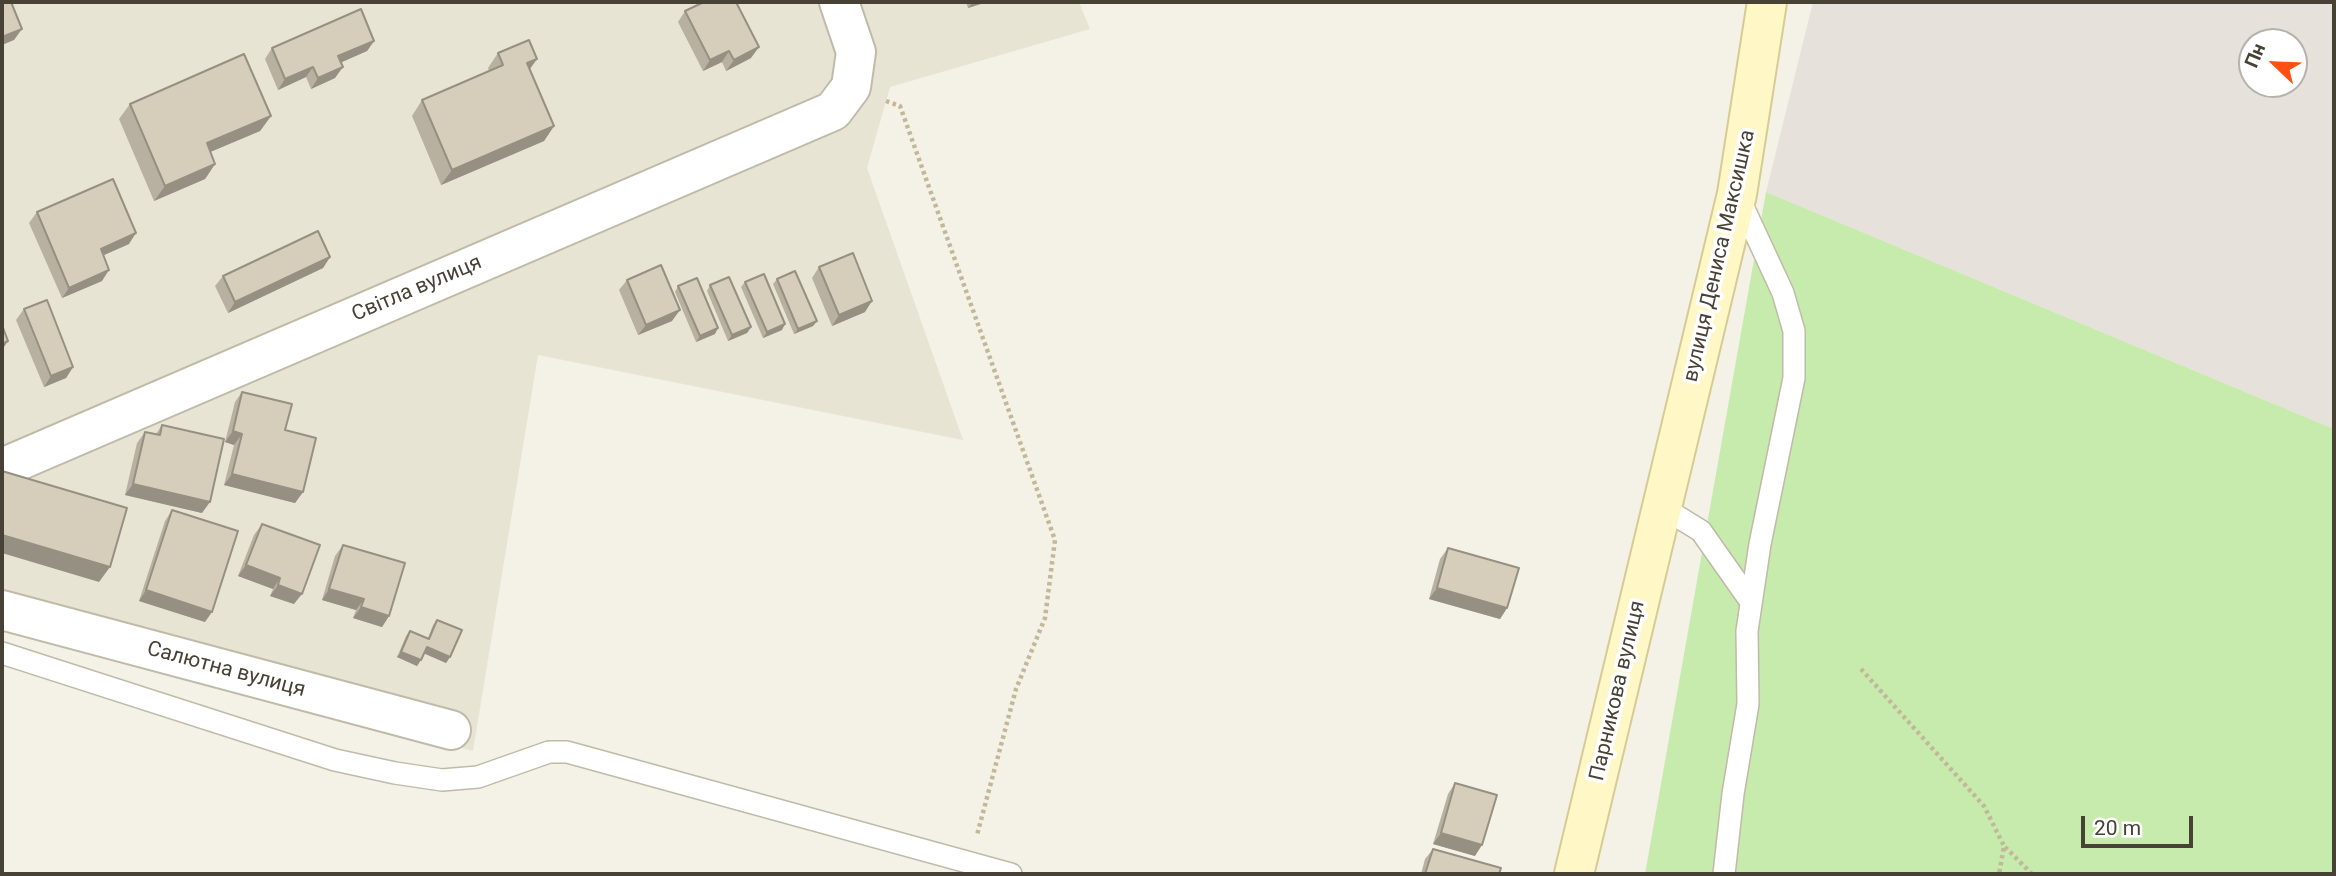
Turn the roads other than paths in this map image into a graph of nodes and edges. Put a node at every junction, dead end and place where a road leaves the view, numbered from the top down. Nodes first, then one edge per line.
1 (839, 2) edge
2 (1767, 2) edge
3 (1737, 194) junction
4 (2, 468) edge
5 (1662, 507) junction
6 (1751, 602) junction
7 (2, 610) edge
8 (2, 653) edge
9 (451, 730) dead end
10 (1010, 874) edge
11 (1574, 874) edge
12 (1724, 874) edge

1 - 4 street, Світла вулиця
2 - 3 street, вулиця Дениса Максишка
3 - 5 street, вулиця Дениса Максишка
3 - 6 lane
5 - 6 lane
5 - 11 street, Парникова вулиця
6 - 12 lane
7 - 9 street, Салютна вулиця
8 - 10 lane

